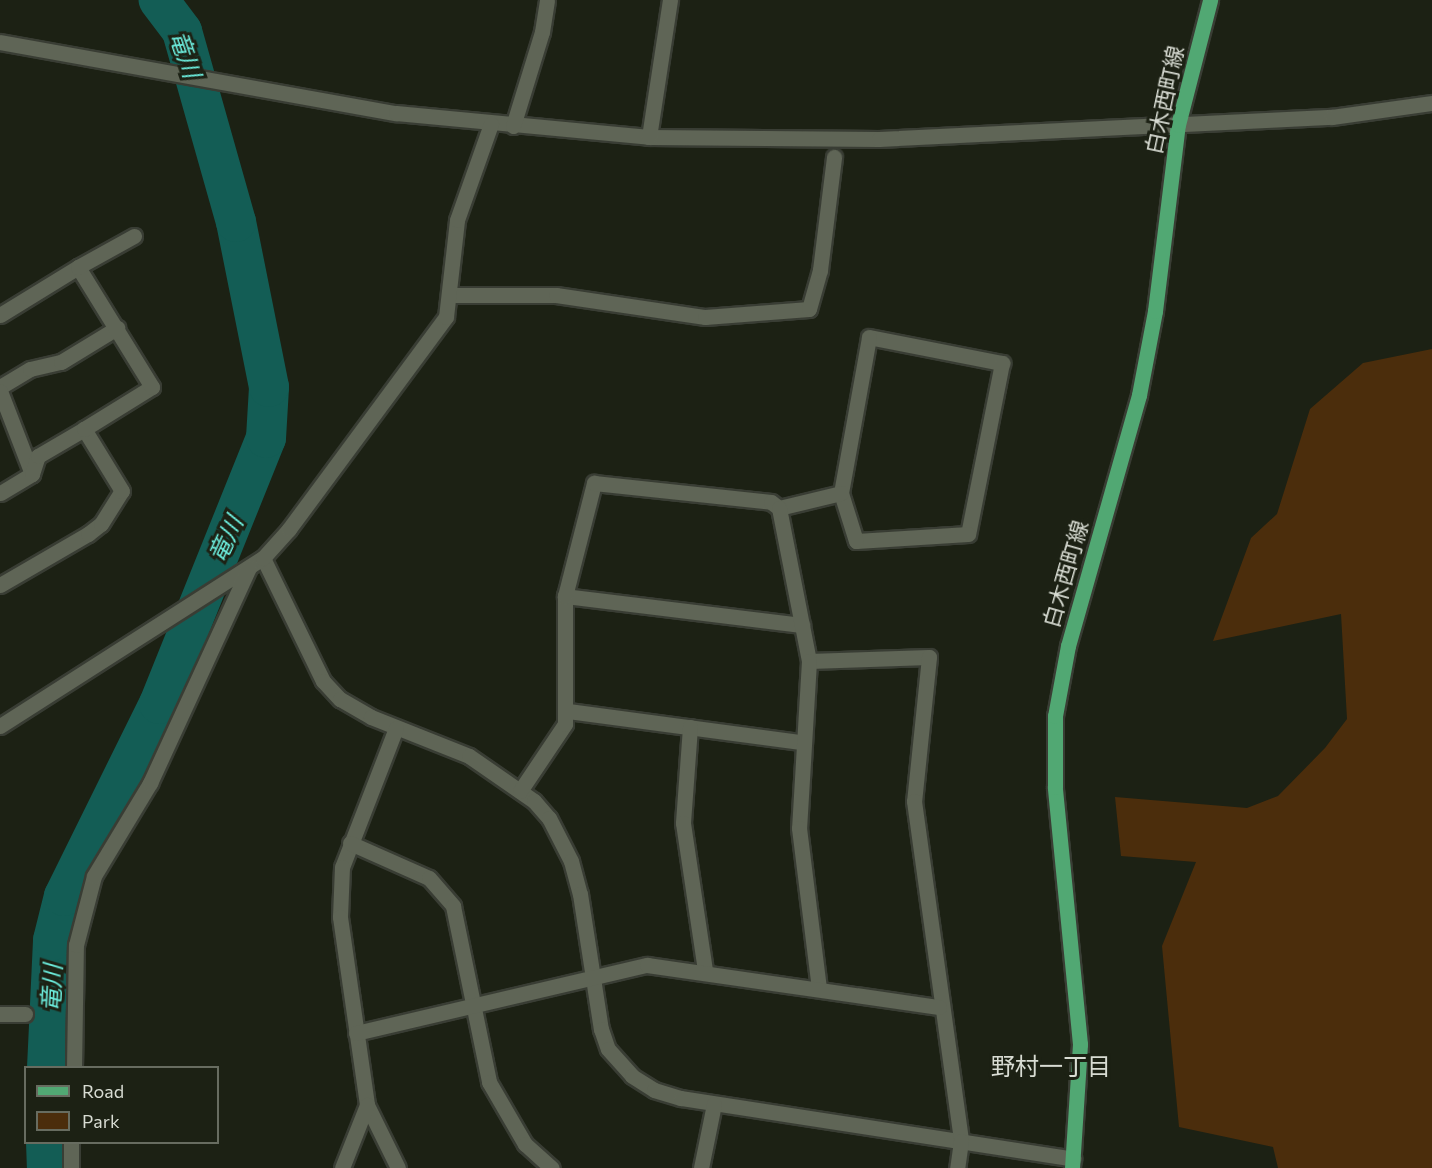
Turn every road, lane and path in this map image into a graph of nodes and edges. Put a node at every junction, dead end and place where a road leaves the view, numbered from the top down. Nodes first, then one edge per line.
1 (547, 0) edge
2 (670, 0) edge
3 (1210, 0) edge
4 (0, 42) edge
5 (1432, 103) edge
6 (491, 124) junction
7 (1178, 125) junction
8 (513, 126) junction
9 (649, 138) junction
10 (834, 157) dead end
11 (135, 236) dead end
12 (78, 267) junction
13 (452, 295) junction
14 (0, 315) edge
15 (117, 328) junction
16 (0, 389) edge
17 (84, 429) junction
18 (32, 474) junction
19 (0, 493) edge
20 (841, 493) junction
21 (779, 508) junction
22 (264, 558) junction
23 (249, 567) junction
24 (0, 585) edge
25 (565, 596) junction
26 (802, 625) junction
27 (809, 662) junction
28 (568, 711) junction
29 (0, 726) edge
30 (690, 726) junction
31 (396, 728) junction
32 (801, 742) junction
33 (520, 791) junction
34 (350, 843) junction
35 (705, 971) junction
36 (593, 980) junction
37 (819, 988) junction
38 (939, 1007) junction
39 (474, 1008) junction
40 (0, 1014) edge
41 (25, 1014) dead end
42 (356, 1033) junction
43 (74, 1066) edge
44 (714, 1104) junction
45 (367, 1105) junction
46 (961, 1141) junction
47 (71, 1144) edge
48 (1072, 1164) edge
49 (71, 1168) edge
50 (342, 1168) edge
51 (398, 1168) edge
52 (552, 1168) edge
53 (701, 1168) edge
54 (957, 1168) edge

1 - 8 street
2 - 9 street
3 - 7 main road, 白木西町線
4 - 6 street
5 - 7 street
6 - 8 street
6 - 13 street
7 - 9 street
7 - 48 main road, 白木西町線
8 - 9 street
10 - 13 street
11 - 12 street
12 - 14 street
12 - 15 street
13 - 22 street
15 - 16 street
15 - 17 street
16 - 18 street
17 - 18 street
17 - 24 street
18 - 19 street
20 - 20 street
20 - 21 street
21 - 25 street
21 - 26 street
22 - 23 street
22 - 31 street
23 - 29 street
23 - 43 street
25 - 26 street
25 - 28 street
26 - 27 street
27 - 32 street
27 - 38 street
28 - 30 street
28 - 33 street
30 - 32 street
30 - 35 street
31 - 33 street
31 - 34 street
32 - 37 street
33 - 36 street
34 - 39 street
34 - 42 street
35 - 36 street
35 - 37 street
36 - 39 street
36 - 44 street
37 - 38 street
38 - 46 street
39 - 42 street
39 - 52 street
40 - 41 street
42 - 45 street
44 - 46 street
44 - 53 street
45 - 50 street
45 - 51 street
46 - 48 street
46 - 54 street
47 - 49 street

